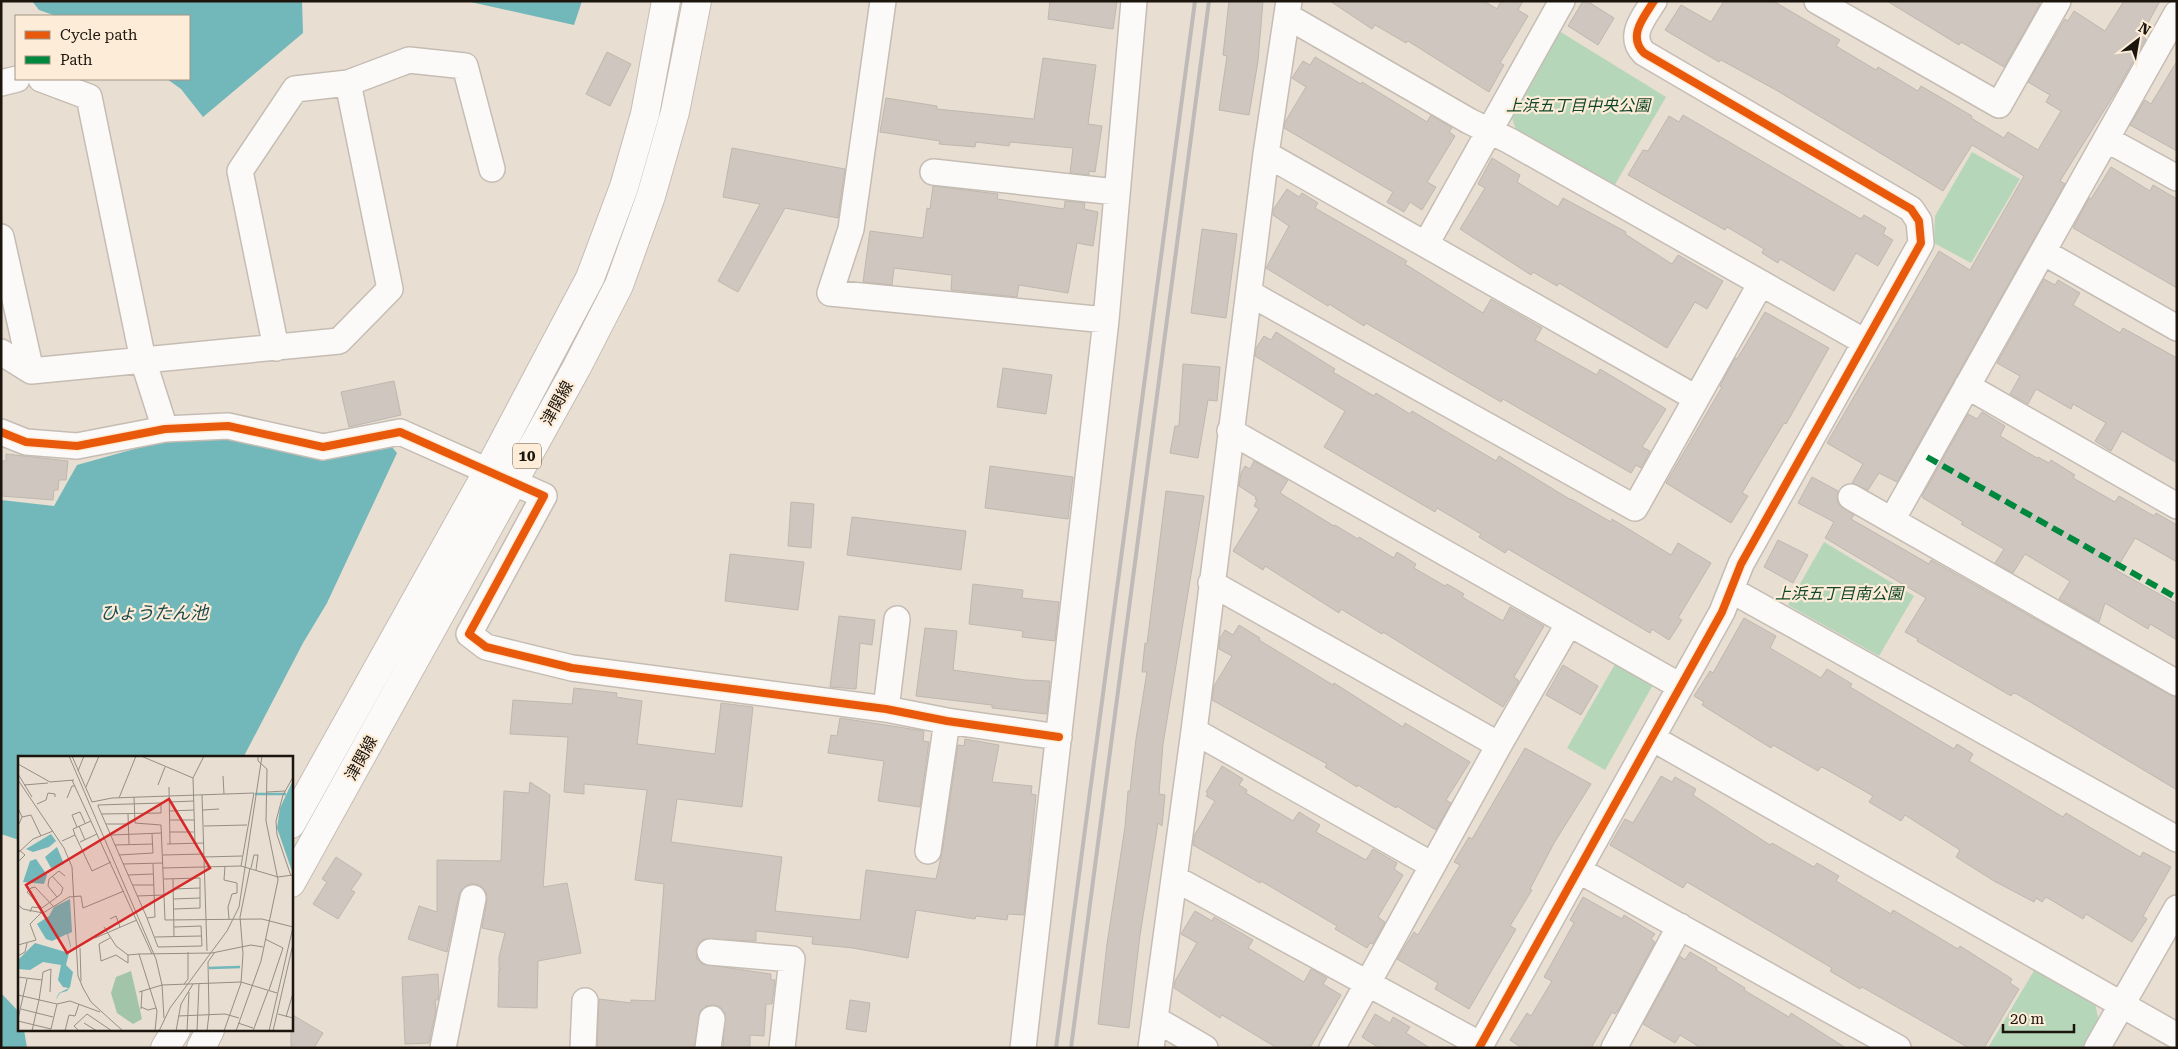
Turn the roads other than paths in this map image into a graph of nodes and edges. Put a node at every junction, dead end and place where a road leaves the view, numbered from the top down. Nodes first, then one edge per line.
1 (666, 1) edge
2 (697, 1) edge
3 (882, 1) edge
4 (1134, 1) edge
5 (1654, 1) edge
6 (1817, 1) edge
7 (2058, 1) edge
8 (1555, 4) edge
9 (1288, 8) edge
10 (2177, 13) edge
11 (2169, 45) edge
12 (15, 79) edge
13 (44, 80) edge
14 (1, 82) edge
15 (348, 83) junction
16 (1490, 131) junction
17 (2106, 139) junction
18 (1266, 154) junction
19 (492, 169) dead end
20 (934, 172) dead end
21 (2177, 178) edge
22 (1116, 192) junction
23 (1, 237) edge
24 (1426, 244) junction
25 (2043, 252) junction
26 (1761, 283) junction
27 (1249, 293) junction
28 (1106, 320) junction
29 (2177, 328) edge
30 (1865, 342) junction
31 (276, 348) junction
32 (1, 352) edge
33 (143, 360) junction
34 (30, 371) junction
35 (1967, 386) junction
36 (1696, 398) junction
37 (165, 429) junction
38 (1230, 431) junction
39 (1, 432) edge
40 (488, 471) junction
41 (513, 481) junction
42 (1851, 497) dead end
43 (2177, 506) edge
44 (1892, 520) junction
45 (1211, 582) junction
46 (1731, 590) junction
47 (897, 619) dead end
48 (1569, 624) junction
49 (2174, 674) edge
50 (1680, 686) junction
51 (886, 709) junction
52 (947, 721) junction
53 (1194, 730) junction
54 (1059, 737) junction
55 (1652, 738) junction
56 (1499, 745) junction
57 (292, 822) edge
58 (2177, 839) edge
59 (928, 850) dead end
60 (1432, 865) junction
61 (1578, 870) junction
62 (1174, 878) junction
63 (292, 881) edge
64 (473, 898) dead end
65 (2177, 908) edge
66 (1680, 926) junction
67 (710, 952) dead end
68 (1368, 984) junction
69 (585, 1001) dead end
70 (2120, 1004) junction
71 (712, 1019) dead end
72 (1155, 1019) junction
73 (175, 1032) edge
74 (209, 1032) edge
75 (2177, 1036) edge
76 (1484, 1045) edge
77 (1623, 1045) edge
78 (165, 1048) edge
79 (200, 1048) edge
80 (444, 1048) edge
81 (583, 1048) edge
82 (708, 1048) edge
83 (782, 1048) edge
84 (1023, 1048) edge
85 (1152, 1048) edge
86 (1205, 1048) edge
87 (1332, 1048) edge
88 (1898, 1048) edge
89 (2097, 1048) edge

1 - 40 main road, 津関線 / 10
2 - 41 main road, 津関線 / 10
3 - 28 street
4 - 22 street
5 - 30 street
6 - 7 street
8 - 16 street
9 - 16 street
9 - 18 street
10 - 11 street
11 - 17 street
12 - 14 street
13 - 33 street
15 - 19 street
15 - 31 street
15 - 31 street
16 - 24 street
16 - 26 street
17 - 21 street
17 - 25 street
18 - 24 street
18 - 27 street
20 - 22 street
22 - 28 street
23 - 34 street
24 - 36 street
25 - 29 street
25 - 35 street
26 - 30 street
26 - 36 street
27 - 36 street
27 - 38 street
28 - 54 street
30 - 46 street
31 - 33 street
32 - 34 street
33 - 34 street
33 - 37 street
35 - 43 street
35 - 44 street
37 - 39 street
37 - 40 street
38 - 45 street
38 - 48 street
40 - 41 street
40 - 57 main road, 津関線 / 10
41 - 51 street
41 - 63 main road, 津関線 / 10
42 - 44 street
44 - 49 street
45 - 53 street
45 - 56 street
46 - 50 street
46 - 58 street
47 - 51 street
48 - 50 street
48 - 56 street
50 - 55 street
51 - 52 street
52 - 54 street
52 - 59 street
53 - 60 street
53 - 62 street
54 - 84 street
55 - 61 street
55 - 70 street
56 - 60 street
60 - 68 street
61 - 66 street
61 - 76 street
62 - 68 street
62 - 72 street
64 - 80 street
65 - 70 street
66 - 77 street
66 - 88 street
67 - 83 street
68 - 76 street
68 - 87 street
69 - 81 street
70 - 75 street
70 - 89 street
71 - 82 street
72 - 85 street
72 - 86 street
73 - 78 main road
74 - 79 main road

